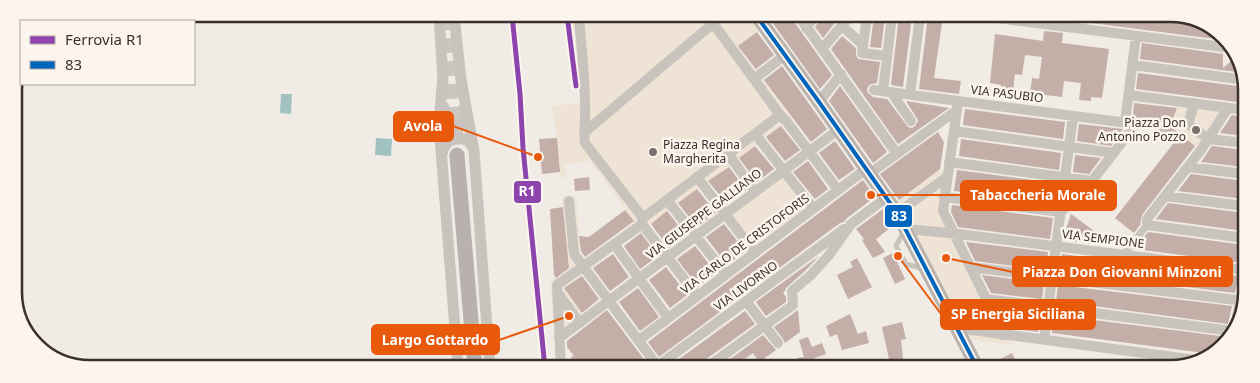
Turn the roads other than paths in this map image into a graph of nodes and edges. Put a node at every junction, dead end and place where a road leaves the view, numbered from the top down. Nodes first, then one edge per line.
1 (440, 22) edge
2 (455, 22) edge
3 (579, 22) edge
4 (761, 22) edge
5 (802, 22) edge
6 (811, 22) edge
7 (845, 22) edge
8 (866, 22) edge
9 (891, 22) edge
10 (919, 22) edge
11 (1062, 22) edge
12 (713, 23) joint
13 (842, 26) junction
14 (806, 28) junction
15 (1136, 36) junction
16 (863, 45) junction
17 (1222, 47) edge
18 (822, 49) junction
19 (785, 55) junction
20 (887, 56) junction
21 (1132, 65) junction
22 (443, 74) junction
23 (460, 74) junction
24 (841, 74) junction
25 (756, 76) junction
26 (1236, 79) edge
27 (882, 91) junction
28 (910, 94) junction
29 (1128, 95) junction
30 (819, 102) junction
31 (1194, 104) junction
32 (957, 105) junction
33 (1228, 108) junction
34 (1238, 109) edge
35 (1073, 116) junction
36 (784, 118) junction
37 (911, 121) dead end
38 (1125, 122) junction
39 (838, 130) junction
40 (954, 131) junction
41 (585, 132) junction
42 (758, 137) junction
43 (1210, 139) junction
44 (1238, 142) edge
45 (1069, 147) junction
46 (474, 151) junction
47 (810, 151) junction
48 (1114, 153) junction
49 (897, 154) junction
50 (457, 155) tunnel mouth
51 (442, 157) junction
52 (731, 158) junction
53 (949, 162) junction
54 (1188, 167) junction
55 (784, 170) junction
56 (868, 171) junction
57 (1238, 173) edge
58 (947, 177) junction
59 (1065, 178) junction
60 (700, 181) junction
61 (1092, 181) junction
62 (838, 190) junction
63 (755, 191) junction
64 (1165, 196) junction
65 (886, 198) junction
66 (944, 200) junction
67 (569, 201) dead end
68 (670, 203) junction
69 (1238, 205) edge
70 (813, 208) junction
71 (1061, 212) junction
72 (725, 214) junction
73 (897, 214) junction
74 (643, 223) junction
75 (851, 224) junction
76 (1147, 225) junction
77 (906, 229) junction
78 (956, 234) junction
79 (696, 236) junction
80 (1238, 237) edge
81 (616, 246) junction
82 (1057, 246) junction
83 (755, 253) junction
84 (1124, 254) junction
85 (668, 257) junction
86 (973, 267) junction
87 (585, 268) junction
88 (1238, 269) edge
89 (726, 274) junction
90 (1053, 277) junction
91 (639, 278) junction
92 (557, 292) junction
93 (697, 296) junction
94 (990, 299) junction
95 (610, 300) junction
96 (1237, 300) edge
97 (746, 301) junction
98 (1049, 308) junction
99 (668, 318) junction
100 (583, 320) junction
101 (765, 325) junction
102 (957, 328) junction
103 (1226, 330) edge
104 (1006, 335) junction
105 (639, 340) junction
106 (1044, 340) junction
107 (559, 341) junction
108 (778, 343) dead end
109 (457, 360) edge
110 (473, 360) edge
111 (489, 360) edge
112 (560, 360) edge
113 (653, 360) edge
114 (667, 360) edge
115 (717, 360) edge
116 (973, 360) edge
117 (1175, 360) edge

1 - 22 street
2 - 23 street
3 - 41 street
4 - 19 main road
5 - 14 street
6 - 14 street
7 - 13 street
8 - 16 street
9 - 20 street
10 - 28 street
11 - 15 street
12 - 25 street
12 - 41 street
13 - 16 street
13 - 18 street
14 - 18 street
15 - 17 street
15 - 21 street
16 - 20 street
18 - 24 street
19 - 25 street
19 - 30 main road
20 - 27 street
21 - 26 street
21 - 29 street
22 - 23 street
22 - 51 street
23 - 46 street
24 - 30 street
24 - 49 street
25 - 36 street
27 - 28 street, VIA PASUBIO
27 - 37 street
28 - 32 street, VIA PASUBIO
29 - 31 street
29 - 38 street
30 - 39 main road
31 - 33 street
31 - 43 street
32 - 35 street, VIA PASUBIO
32 - 40 street
32 - 49 street, VIA CARLO DE CRISTOFORIS
33 - 34 street
33 - 43 street
35 - 38 street, VIA PASUBIO
35 - 45 street
36 - 42 street
36 - 47 street
38 - 48 street, VIA PASUBIO
39 - 47 street, VIA GIUSEPPE GALLIANO
39 - 56 main road
40 - 45 street
40 - 53 street
41 - 74 street
42 - 52 street
42 - 55 street
43 - 44 street
43 - 54 street
45 - 48 street
45 - 59 street
46 - 51 street
46 - 111 street
47 - 55 street, VIA GIUSEPPE GALLIANO
47 - 62 street
48 - 61 street
49 - 56 street, VIA CARLO DE CRISTOFORIS
50 - 110 main road
51 - 109 street
52 - 60 street
52 - 63 street
53 - 58 street
53 - 59 street
54 - 57 street
54 - 64 street
55 - 63 street, VIA GIUSEPPE GALLIANO
55 - 70 street
56 - 62 street, VIA CARLO DE CRISTOFORIS
56 - 65 main road
58 - 66 street
58 - 73 street
59 - 61 street
59 - 71 street
60 - 68 street
60 - 72 street
61 - 71 street
62 - 70 street, VIA CARLO DE CRISTOFORIS
63 - 72 street, VIA GIUSEPPE GALLIANO
64 - 69 street
64 - 76 street
65 - 73 main road
65 - 75 street, VIA LIVORNO
66 - 71 street
66 - 78 street
67 - 87 street
68 - 74 street
68 - 79 street
70 - 83 street, VIA CARLO DE CRISTOFORIS
71 - 82 street
72 - 79 street, VIA GIUSEPPE GALLIANO
72 - 83 street
73 - 77 main road
74 - 81 street
74 - 85 street
75 - 97 street, VIA LIVORNO
75 - 101 street
76 - 80 street
76 - 84 street
77 - 78 street, VIA SEMPIONE
77 - 102 main road
78 - 82 street, VIA SEMPIONE
78 - 86 street
79 - 85 street, VIA GIUSEPPE GALLIANO
79 - 89 street
81 - 87 street
81 - 91 street
82 - 84 street, VIA SEMPIONE
82 - 90 street
83 - 89 street, VIA CARLO DE CRISTOFORIS
84 - 88 street, VIA SEMPIONE
85 - 91 street, VIA GIUSEPPE GALLIANO
85 - 93 street
86 - 90 street
86 - 94 street
87 - 92 street
87 - 95 street
89 - 93 street, VIA CARLO DE CRISTOFORIS
90 - 96 street
90 - 98 street
91 - 95 street, VIA GIUSEPPE GALLIANO
91 - 99 street
92 - 100 street
92 - 107 street
93 - 99 street, VIA CARLO DE CRISTOFORIS
94 - 98 street
94 - 104 street
95 - 100 street, VIA GIUSEPPE GALLIANO
95 - 105 street
97 - 101 street
97 - 114 street, VIA LIVORNO
98 - 103 street
98 - 106 street
99 - 105 street, VIA CARLO DE CRISTOFORIS
100 - 107 street, VIA GIUSEPPE GALLIANO
101 - 108 street
101 - 115 street
102 - 104 street
102 - 116 main road
104 - 106 street
105 - 113 street
106 - 117 street
107 - 112 street

